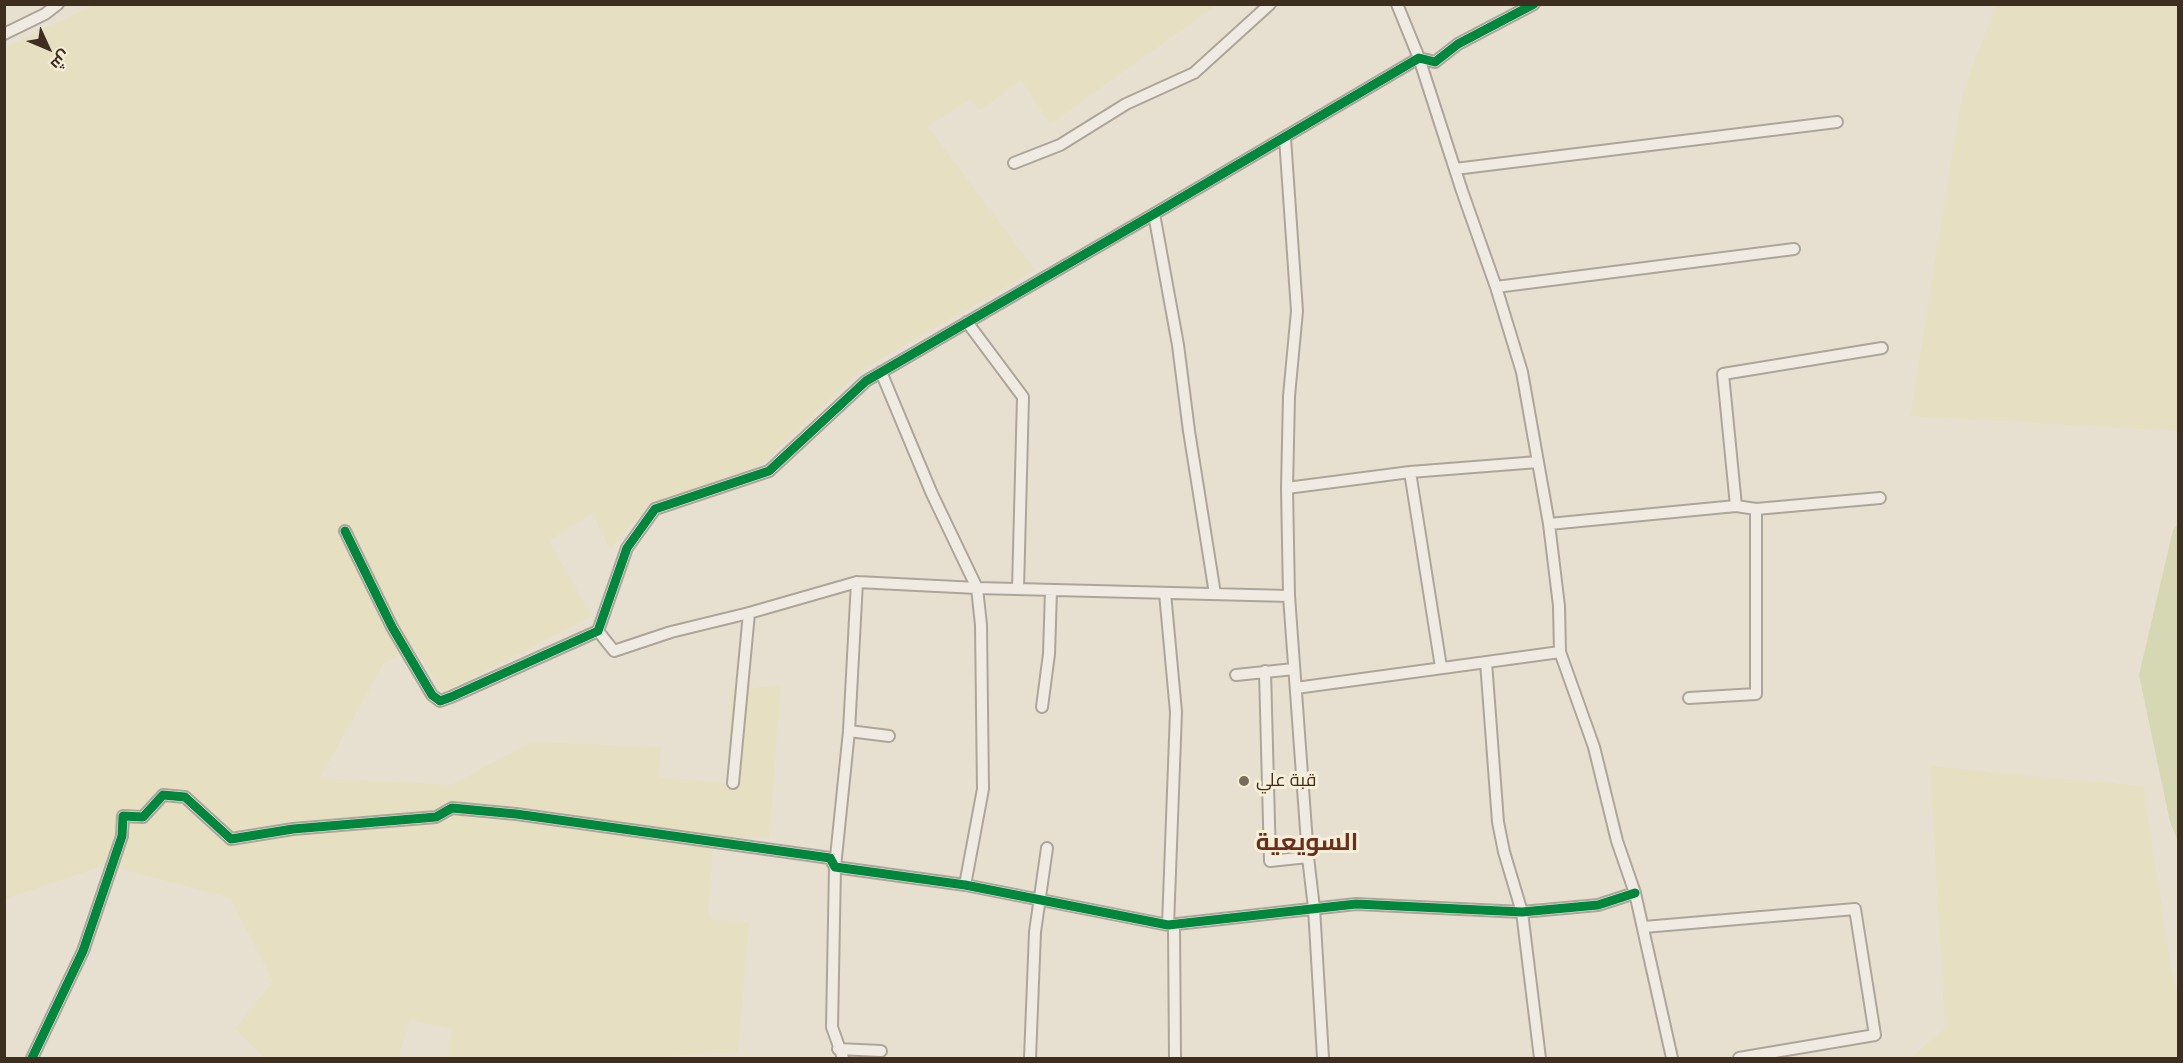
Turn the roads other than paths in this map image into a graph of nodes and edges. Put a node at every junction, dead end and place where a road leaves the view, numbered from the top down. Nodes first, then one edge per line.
1 (58, 4) edge
2 (1270, 4) edge
3 (1397, 4) edge
4 (1534, 4) edge
5 (4, 34) edge
6 (1419, 58) junction
7 (1837, 122) dead end
8 (1285, 138) junction
9 (1014, 163) dead end
10 (1455, 169) junction
11 (1154, 214) junction
12 (1794, 249) dead end
13 (1496, 287) junction
14 (967, 322) junction
15 (1882, 348) dead end
16 (881, 372) junction
17 (1538, 462) junction
18 (1410, 472) junction
19 (1287, 488) junction
20 (1881, 498) dead end
21 (1736, 506) junction
22 (1756, 509) junction
23 (1549, 524) junction
24 (345, 531) dead end
25 (857, 582) junction
26 (977, 588) junction
27 (1018, 589) junction
28 (1051, 590) junction
29 (1166, 593) junction
30 (1215, 594) junction
31 (1289, 596) junction
32 (749, 613) junction
33 (598, 631) junction
34 (1560, 652) junction
35 (1486, 662) junction
36 (1441, 667) junction
37 (1294, 669) junction
38 (1265, 671) junction
39 (1236, 675) dead end
40 (1296, 688) junction
41 (1689, 698) dead end
42 (1042, 707) dead end
43 (849, 731) junction
44 (889, 736) dead end
45 (733, 783) dead end
46 (1047, 848) dead end
47 (1308, 857) junction
48 (835, 867) junction
49 (965, 885) junction
50 (1635, 892) junction
51 (1040, 900) junction
52 (1314, 908) junction
53 (1522, 912) junction
54 (1171, 925) junction
55 (1644, 927) junction
56 (881, 1051) dead end
57 (840, 1054) edge
58 (32, 1059) edge
59 (1030, 1059) edge
60 (1175, 1059) edge
61 (1323, 1059) edge
62 (1540, 1059) edge
63 (1672, 1059) edge
64 (1739, 1059) edge

1 - 5 street
2 - 9 street
3 - 6 street
4 - 6 street
6 - 8 street
6 - 10 street
7 - 10 street
8 - 11 street
8 - 19 street
10 - 13 street
11 - 14 street
11 - 30 street
12 - 13 street
13 - 17 street
14 - 16 street
14 - 27 street
15 - 21 street
16 - 26 street
16 - 33 street
17 - 18 street
17 - 23 street
18 - 19 street
18 - 36 street
19 - 31 street
20 - 22 street
21 - 22 street
21 - 23 street
22 - 41 street
23 - 34 street
24 - 33 street
25 - 26 street
25 - 32 street
25 - 43 street
26 - 27 street
26 - 49 street
27 - 28 street
28 - 29 street
28 - 42 street
29 - 30 street
29 - 54 street
30 - 31 street
31 - 37 street
32 - 33 street
32 - 45 street
34 - 35 street
34 - 50 street
35 - 36 street
35 - 53 street
36 - 40 street
37 - 38 street
37 - 40 street
38 - 39 street
38 - 47 street
40 - 47 street
43 - 44 street
43 - 48 street
46 - 51 street
47 - 52 street
48 - 49 street
48 - 57 street
48 - 58 street
49 - 51 street
50 - 53 street
50 - 55 street
51 - 54 street
51 - 59 street
52 - 53 street
52 - 54 street
52 - 61 street
53 - 62 street
54 - 60 street
55 - 63 street
55 - 64 street
56 - 57 street

